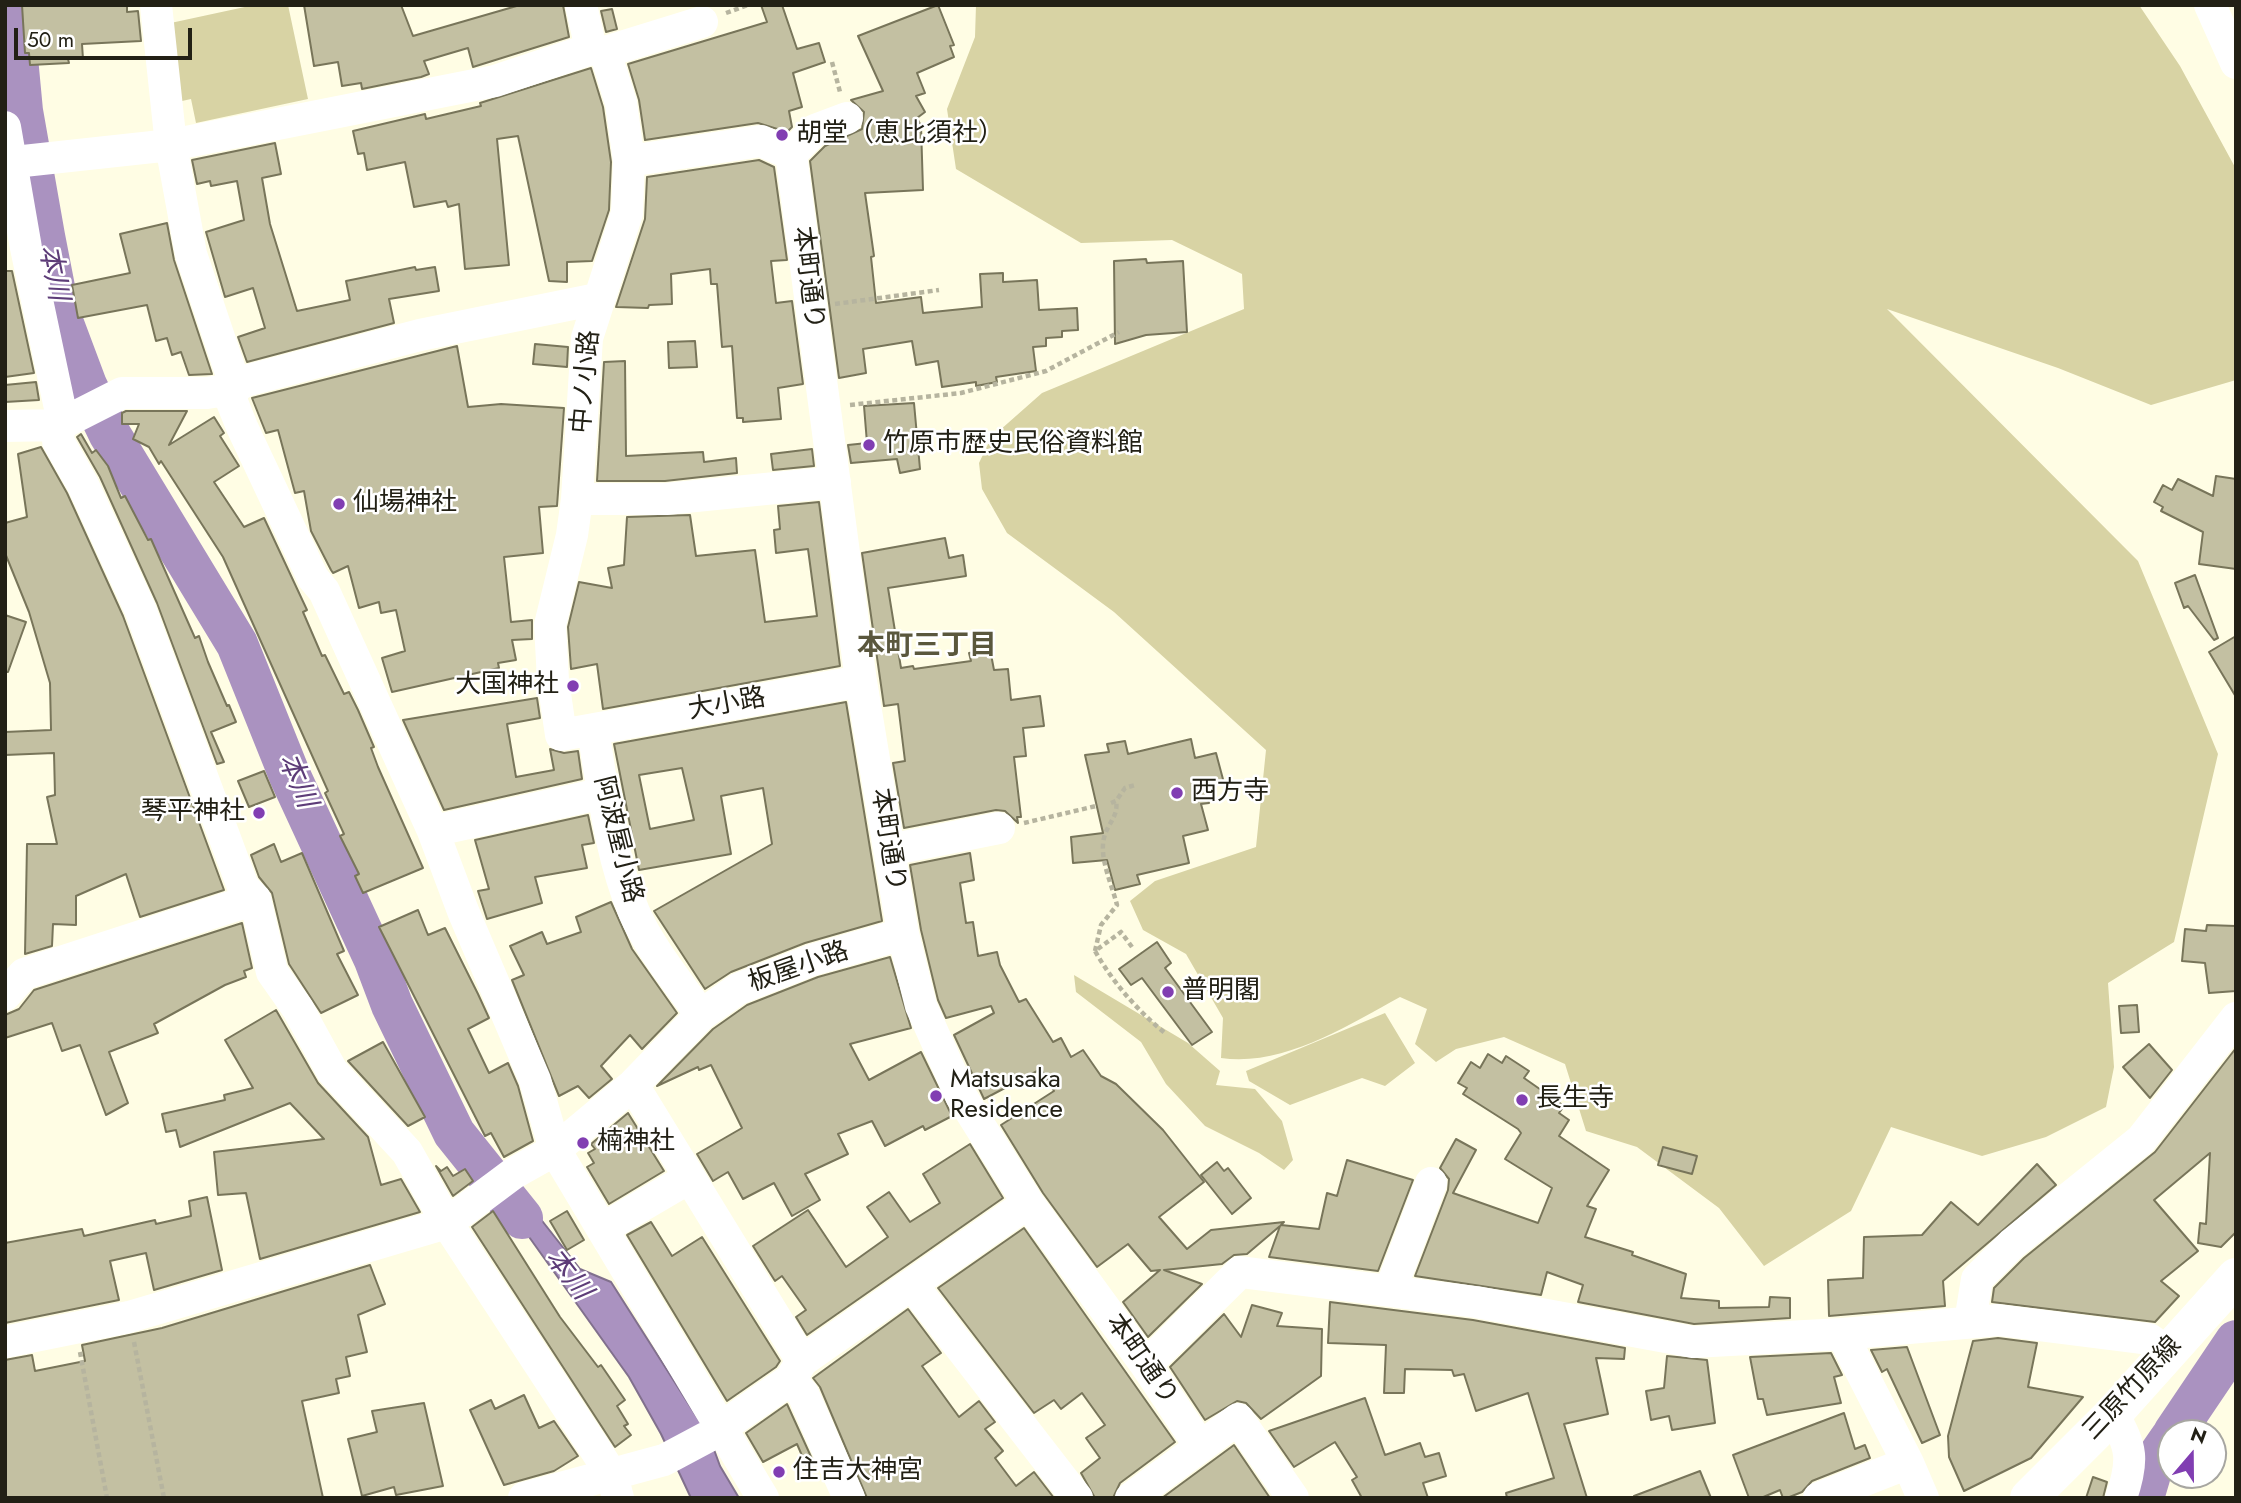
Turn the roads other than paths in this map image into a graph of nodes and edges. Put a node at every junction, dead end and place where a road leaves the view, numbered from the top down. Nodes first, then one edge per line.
1 (156, 5) edge
2 (581, 5) edge
3 (2210, 5) edge
4 (702, 22) dead end
5 (2232, 43) edge
6 (598, 51) junction
7 (847, 118) dead end
8 (5, 127) edge
9 (171, 145) junction
10 (791, 154) junction
11 (629, 161) junction
12 (19, 162) edge
13 (597, 299) junction
14 (232, 389) junction
15 (67, 422) junction
16 (5, 426) edge
17 (835, 482) junction
18 (577, 499) junction
19 (861, 681) junction
20 (593, 730) junction
21 (561, 735) joint
22 (604, 793) junction
23 (999, 828) road end
24 (433, 831) junction
25 (889, 850) junction
26 (255, 899) junction
27 (903, 934) junction
28 (5, 995) edge
29 (701, 1015) junction
30 (2236, 1018) edge
31 (634, 1085) junction
32 (555, 1150) junction
33 (689, 1178) junction
34 (1431, 1183) dead end
35 (1028, 1203) junction
36 (447, 1223) junction
37 (602, 1229) junction
38 (2236, 1277) edge
39 (913, 1286) junction
40 (1391, 1291) junction
41 (1970, 1322) junction
42 (1842, 1334) junction
43 (5, 1342) edge
44 (2167, 1352) junction
45 (1146, 1364) junction
46 (796, 1370) junction
47 (2113, 1413) junction
48 (714, 1431) junction
49 (1200, 1446) junction
50 (1908, 1463) junction
51 (615, 1487) edge
52 (523, 1498) edge
53 (763, 1498) edge
54 (849, 1498) edge
55 (1077, 1498) edge
56 (1131, 1498) edge
57 (1293, 1498) edge
58 (1819, 1498) edge
59 (1923, 1498) edge
60 (2029, 1498) edge
61 (2122, 1498) edge

1 - 9 street
2 - 6 street, 中ノ小路
3 - 5 street
4 - 6 street
6 - 9 street
6 - 11 street, 中ノ小路
7 - 10 street
8 - 12 street
9 - 12 street
9 - 14 street
10 - 11 street
10 - 17 street, 本町通り
11 - 13 street, 中ノ小路
12 - 15 street
13 - 14 street
13 - 18 street, 中ノ小路
14 - 15 street
14 - 24 street
15 - 16 street
15 - 26 street
17 - 18 street
17 - 19 street, 本町通り
18 - 21 street, 中ノ小路
19 - 20 street, 大小路
19 - 25 street, 本町通り
20 - 21 street, 大小路
20 - 22 street, 阿波屋小路
22 - 24 street
22 - 29 street, 阿波屋小路
23 - 25 street
24 - 32 street
25 - 27 street, 本町通り
26 - 28 street
26 - 36 street
27 - 29 street, 板屋小路
27 - 35 street, 本町通り
29 - 31 street, 板屋小路
30 - 41 street
31 - 32 street, 板屋小路
31 - 33 street
32 - 36 street, 板屋小路
32 - 37 street
33 - 37 street
33 - 46 street
34 - 40 street
35 - 39 street
35 - 45 street, 本町通り
36 - 43 street
36 - 51 street
37 - 48 street
38 - 44 main road, 三原竹原線
39 - 46 street
39 - 55 street
40 - 42 street
40 - 45 street
41 - 42 street
41 - 44 street
42 - 50 street
44 - 47 main road, 三原竹原線
45 - 49 street, 本町通り
46 - 48 street
46 - 54 street
47 - 60 main road, 三原竹原線
47 - 61 street
48 - 51 street
48 - 53 street
49 - 56 street
49 - 57 street
50 - 58 street
50 - 59 street
51 - 52 street

